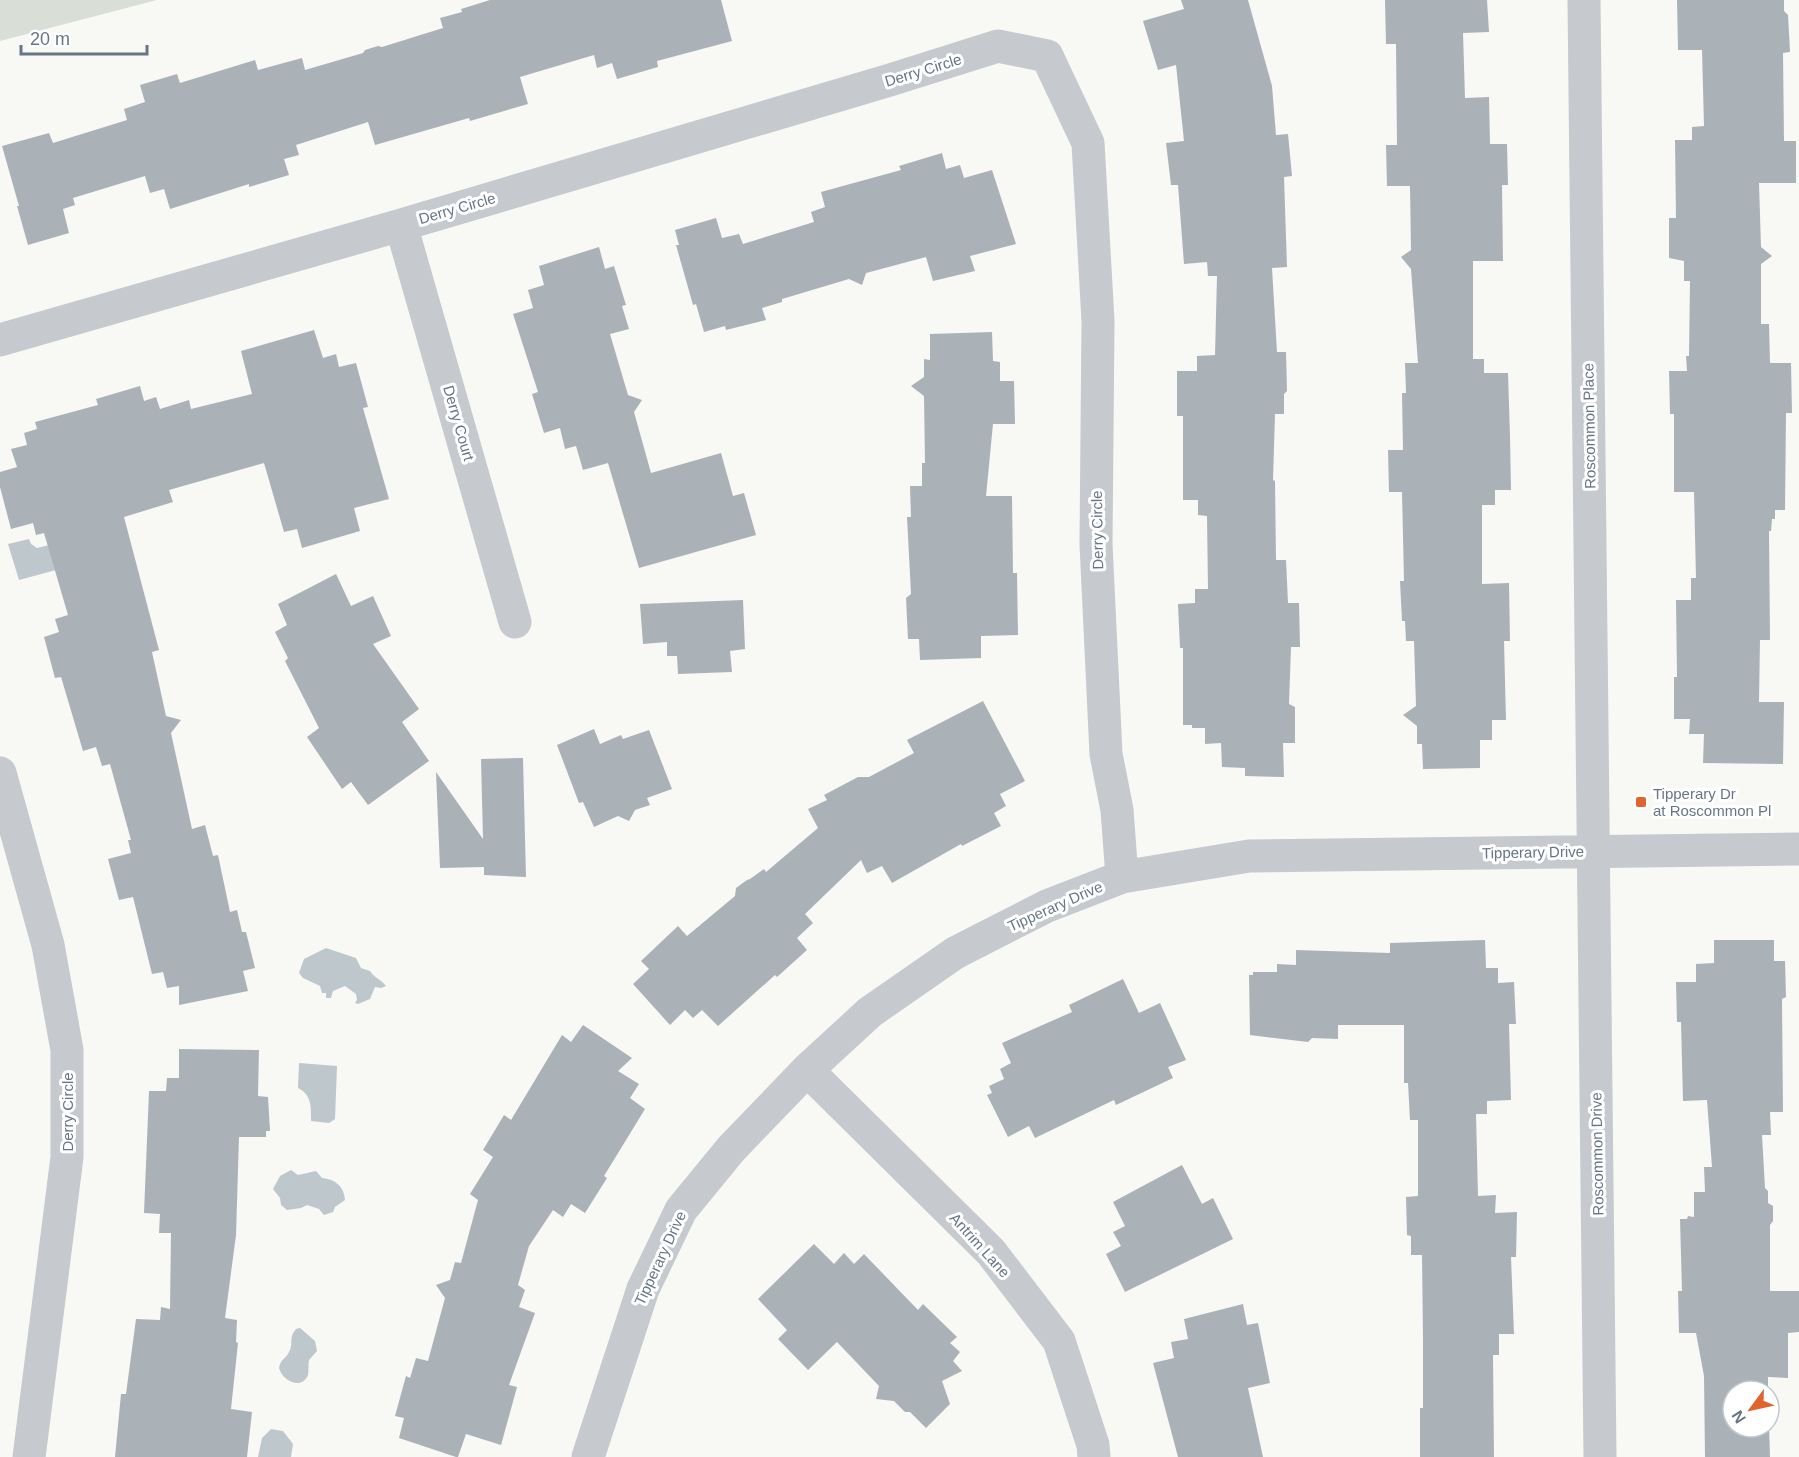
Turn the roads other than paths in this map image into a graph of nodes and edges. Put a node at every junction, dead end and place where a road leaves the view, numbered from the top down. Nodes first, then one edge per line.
1 (1584, 0) edge
2 (401, 225) junction
3 (0, 339) edge
4 (515, 622) dead end
5 (0, 773) edge
6 (1799, 849) edge
7 (1592, 851) junction
8 (1122, 877) junction
9 (807, 1070) junction
10 (29, 1457) edge
11 (588, 1457) edge
12 (1094, 1457) edge
13 (1600, 1457) edge

1 - 7 street, Roscommon Place
2 - 3 street, Derry Circle
2 - 4 street, Derry Court
2 - 8 street, Derry Circle
5 - 10 street, Derry Circle
6 - 7 street, Tipperary Drive
7 - 8 street, Tipperary Drive
7 - 13 street, Roscommon Drive
8 - 9 street, Tipperary Drive
9 - 11 street, Tipperary Drive
9 - 12 street, Antrim Lane

